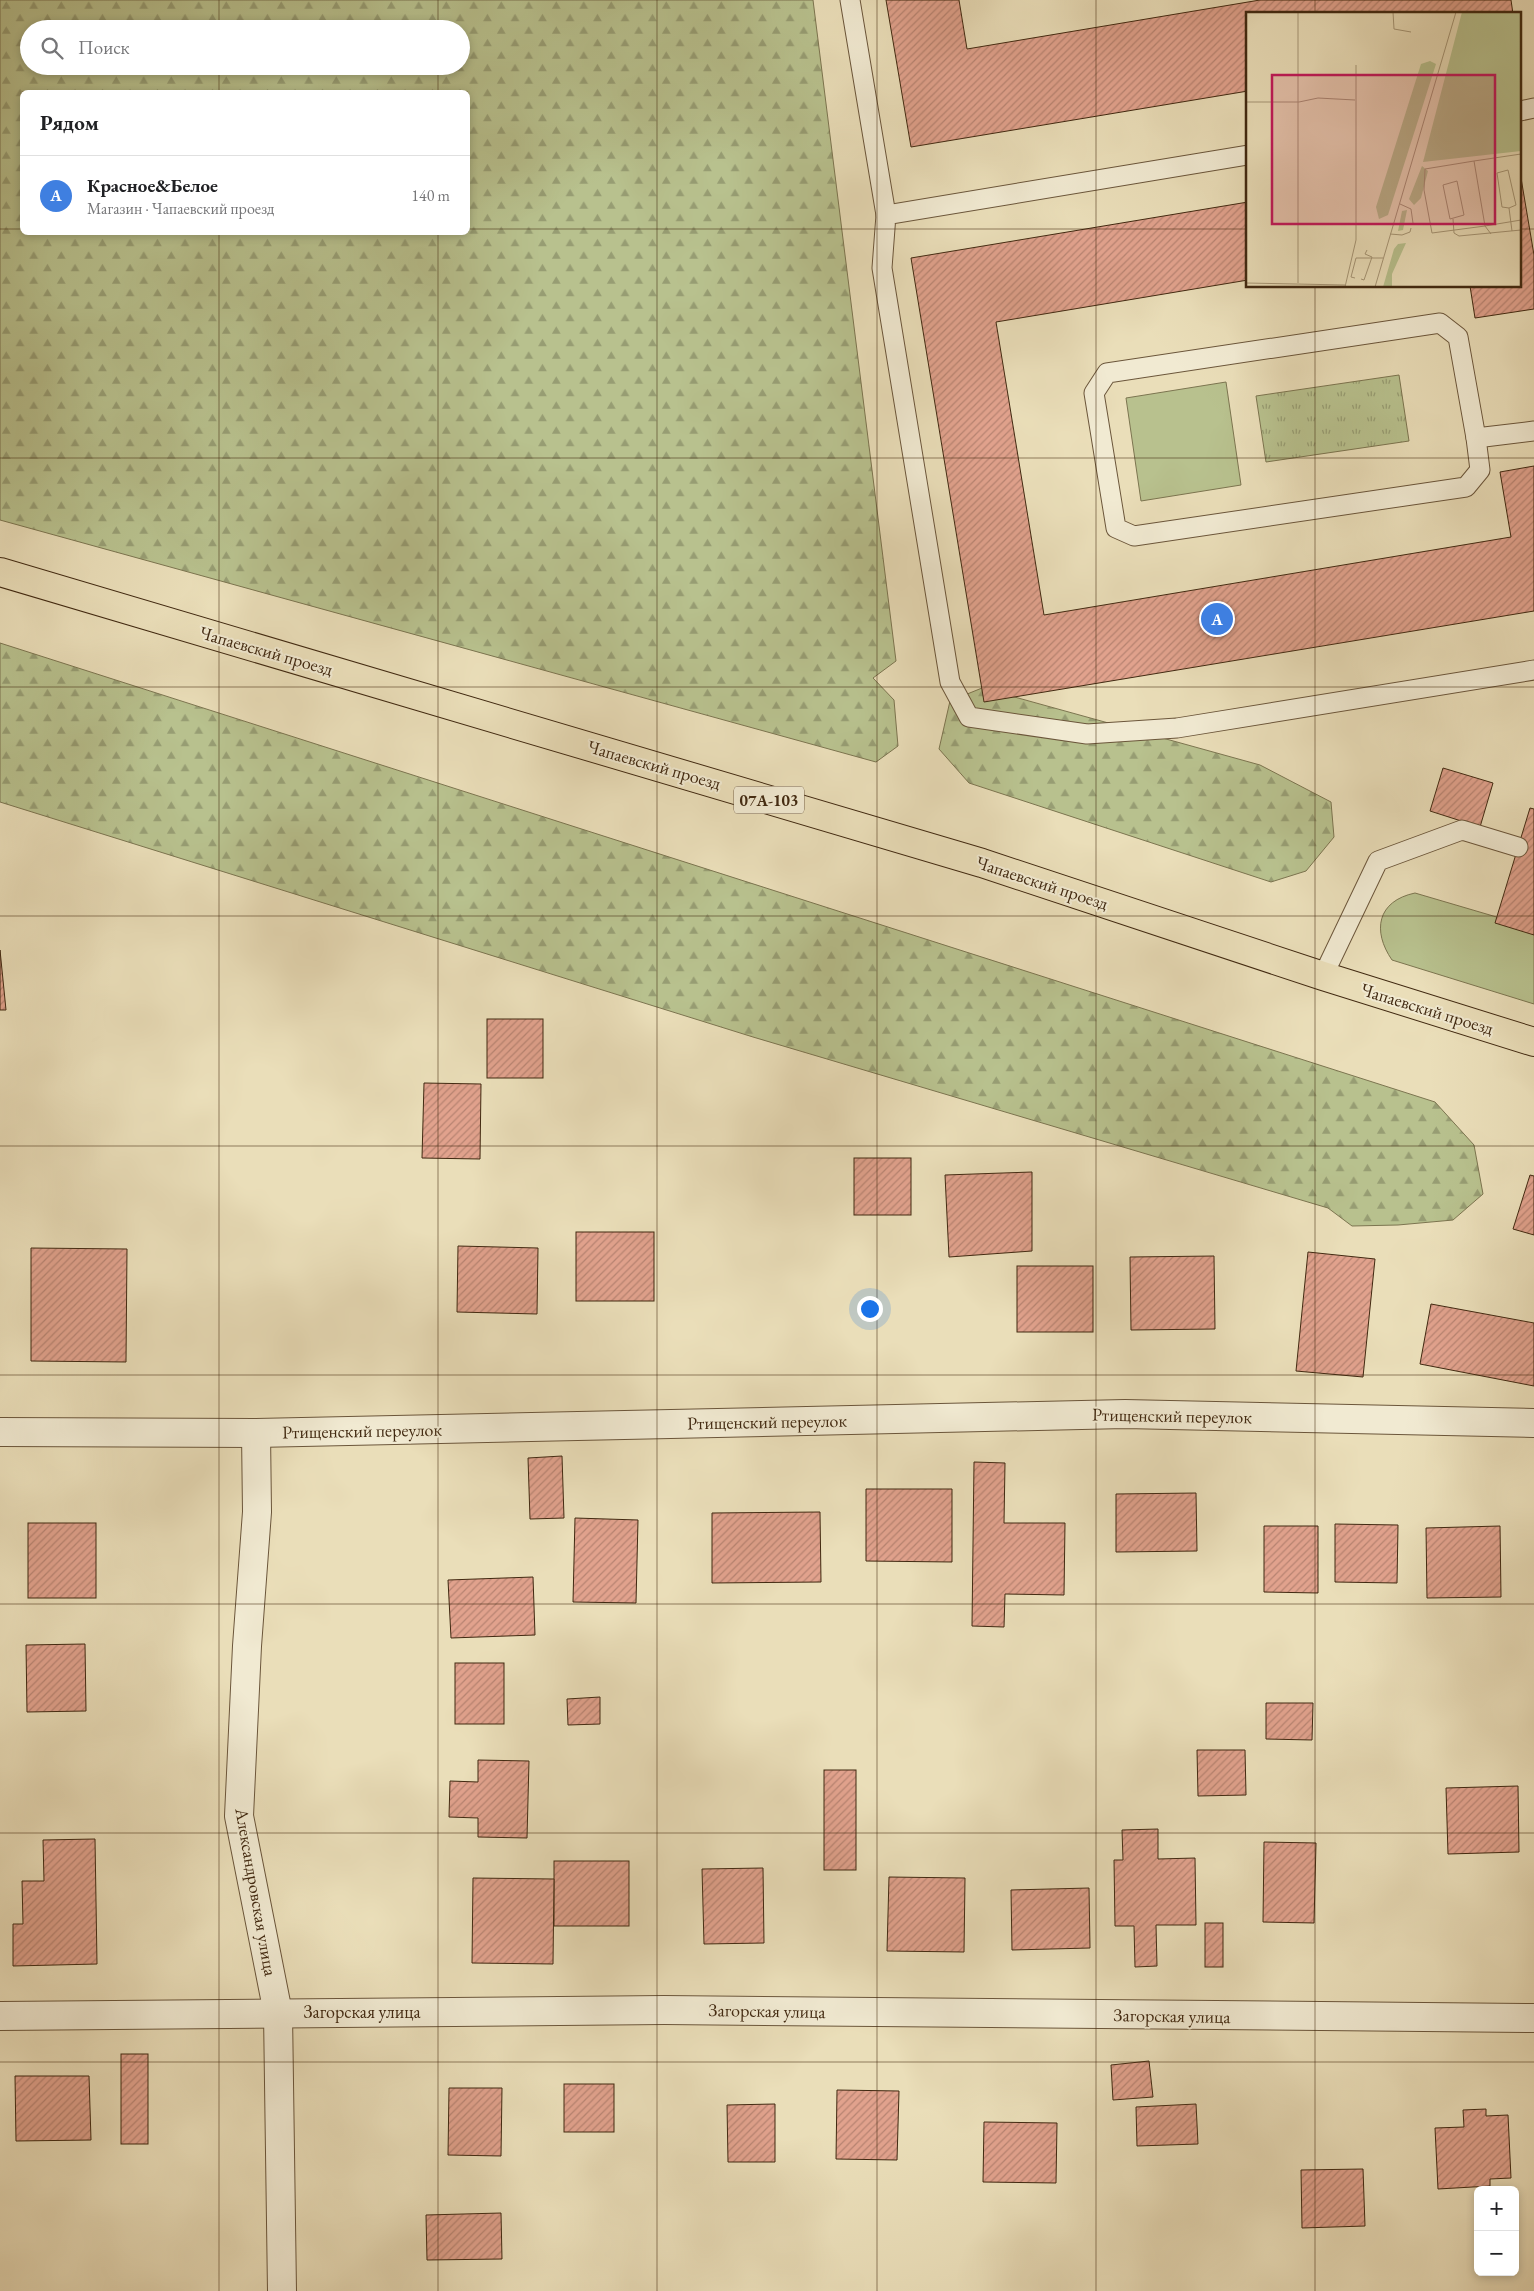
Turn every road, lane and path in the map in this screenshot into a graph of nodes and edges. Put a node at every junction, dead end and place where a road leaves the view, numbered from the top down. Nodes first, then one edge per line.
1 (850, 0) edge
2 (1246, 155) edge
3 (886, 215) junction
4 (1534, 431) edge
5 (1476, 438) junction
6 (0, 572) edge
7 (1534, 670) edge
8 (1518, 847) dead end
9 (1323, 976) junction
10 (1534, 1042) edge
11 (1534, 1423) edge
12 (0, 1432) edge
13 (256, 1433) junction
14 (278, 2013) junction
15 (0, 2016) edge
16 (1534, 2018) edge
17 (282, 2291) edge

1 - 3 lane
2 - 3 lane
3 - 7 lane
4 - 5 lane
5 - 5 lane
6 - 9 main road, Чапаевский проезд / 07А-103
8 - 9 lane
9 - 10 main road, Чапаевский проезд / 07А-103
11 - 13 street, Ртищенский переулок
12 - 13 street, Ртищенский переулок
13 - 14 street, Александровская улица
14 - 15 street, Загорская улица
14 - 16 street, Загорская улица
14 - 17 street, Александровская улица

